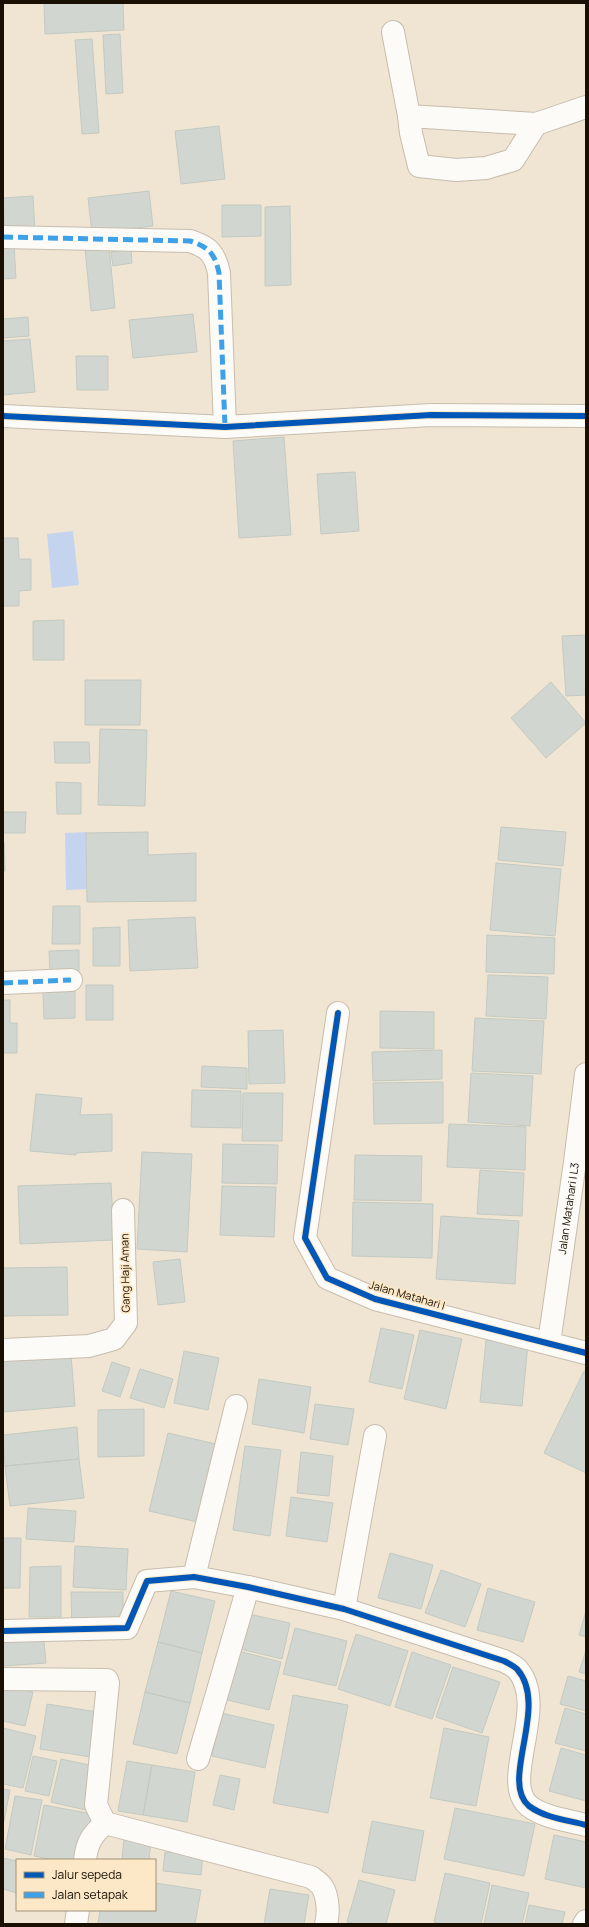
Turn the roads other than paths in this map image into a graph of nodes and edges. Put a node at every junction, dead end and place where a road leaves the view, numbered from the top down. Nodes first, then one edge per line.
1 (393, 32) dead end
2 (586, 107) edge
3 (409, 116) junction
4 (536, 124) junction
5 (3, 237) edge
6 (3, 416) edge
7 (586, 416) edge
8 (225, 427) junction
9 (71, 980) dead end
10 (3, 983) edge
11 (338, 1013) dead end
12 (586, 1074) edge
13 (123, 1210) dead end
14 (549, 1343) junction
15 (3, 1350) edge
16 (586, 1353) edge
17 (236, 1406) dead end
18 (375, 1436) dead end
19 (194, 1577) junction
20 (248, 1587) junction
21 (344, 1609) junction
22 (3, 1631) edge
23 (3, 1680) edge
24 (198, 1759) dead end
25 (105, 1823) junction
26 (586, 1825) edge
27 (85, 1859) edge
28 (78, 1911) edge
29 (586, 1920) edge
30 (76, 1924) edge
31 (326, 1924) edge
32 (584, 1924) edge

1 - 3 street
2 - 4 street
3 - 4 street
3 - 4 street
5 - 8 street
6 - 8 street
7 - 8 street
9 - 10 street
11 - 14 street, Jalan Matahari I
12 - 14 street, Jalan Matahari I L3
13 - 15 street, Gang Haji Aman
14 - 16 street, Jalan Matahari I
17 - 19 street
18 - 21 street
19 - 20 street
19 - 22 street
20 - 21 street
20 - 24 street
21 - 26 street
23 - 25 street
25 - 27 street
25 - 31 street
28 - 30 street
29 - 32 street

